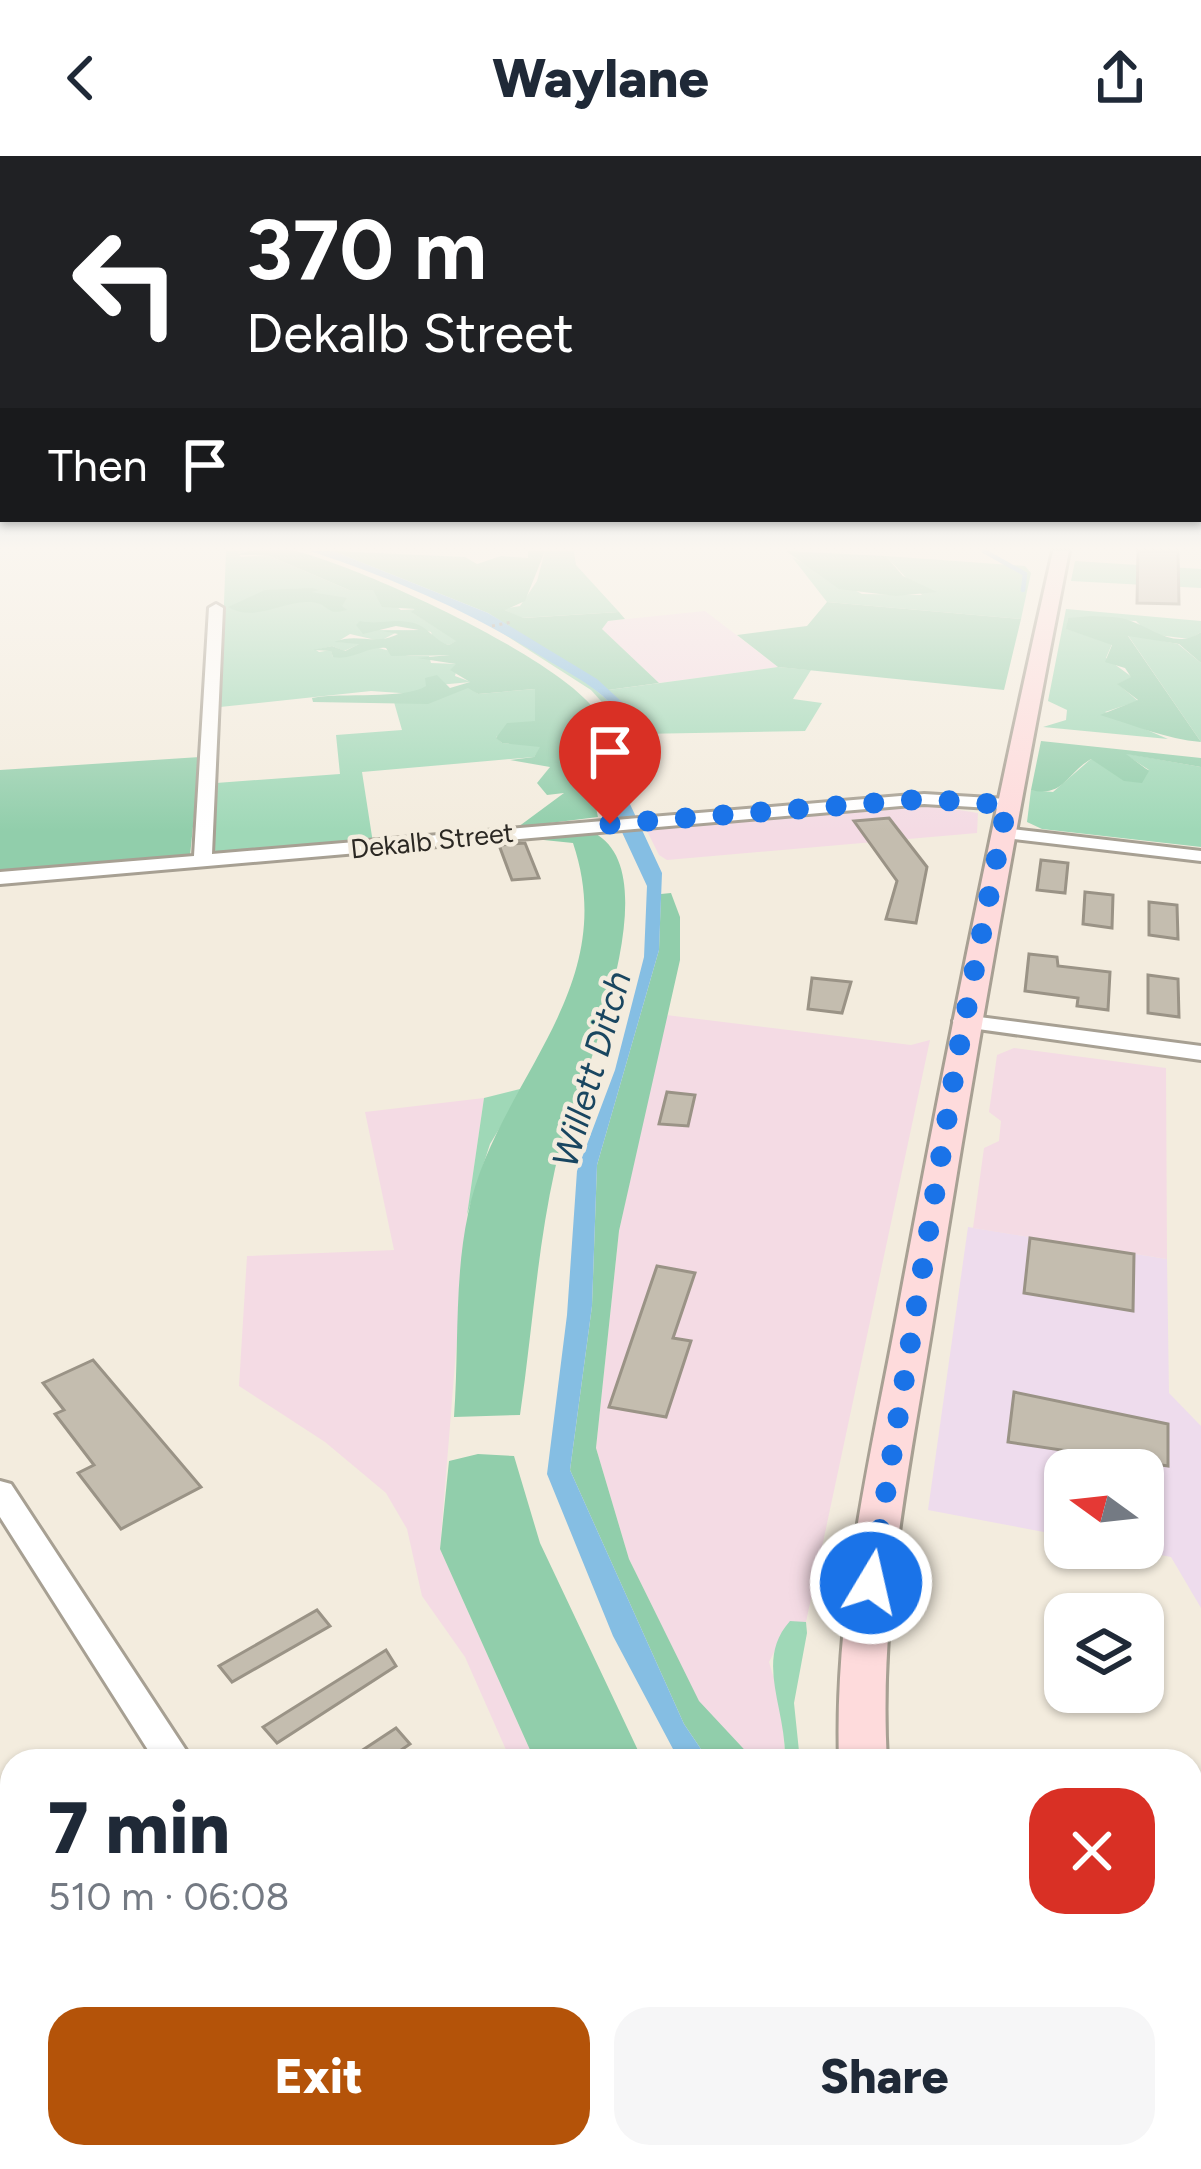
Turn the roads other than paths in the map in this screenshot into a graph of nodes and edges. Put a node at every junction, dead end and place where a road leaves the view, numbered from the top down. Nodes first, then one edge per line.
1 (214, 645) edge
2 (1041, 645) edge
3 (1005, 819) junction
4 (1201, 856) edge
5 (203, 862) junction
6 (0, 878) edge
7 (964, 1021) junction
8 (1201, 1053) edge
9 (0, 1492) edge
10 (167, 1749) edge
11 (863, 1749) edge

1 - 5 street
2 - 3 main road
3 - 4 street, Dekalb Street
3 - 5 street, Dekalb Street
3 - 7 main road
5 - 6 street, Dekalb Street
7 - 8 street
7 - 11 main road
9 - 10 street

